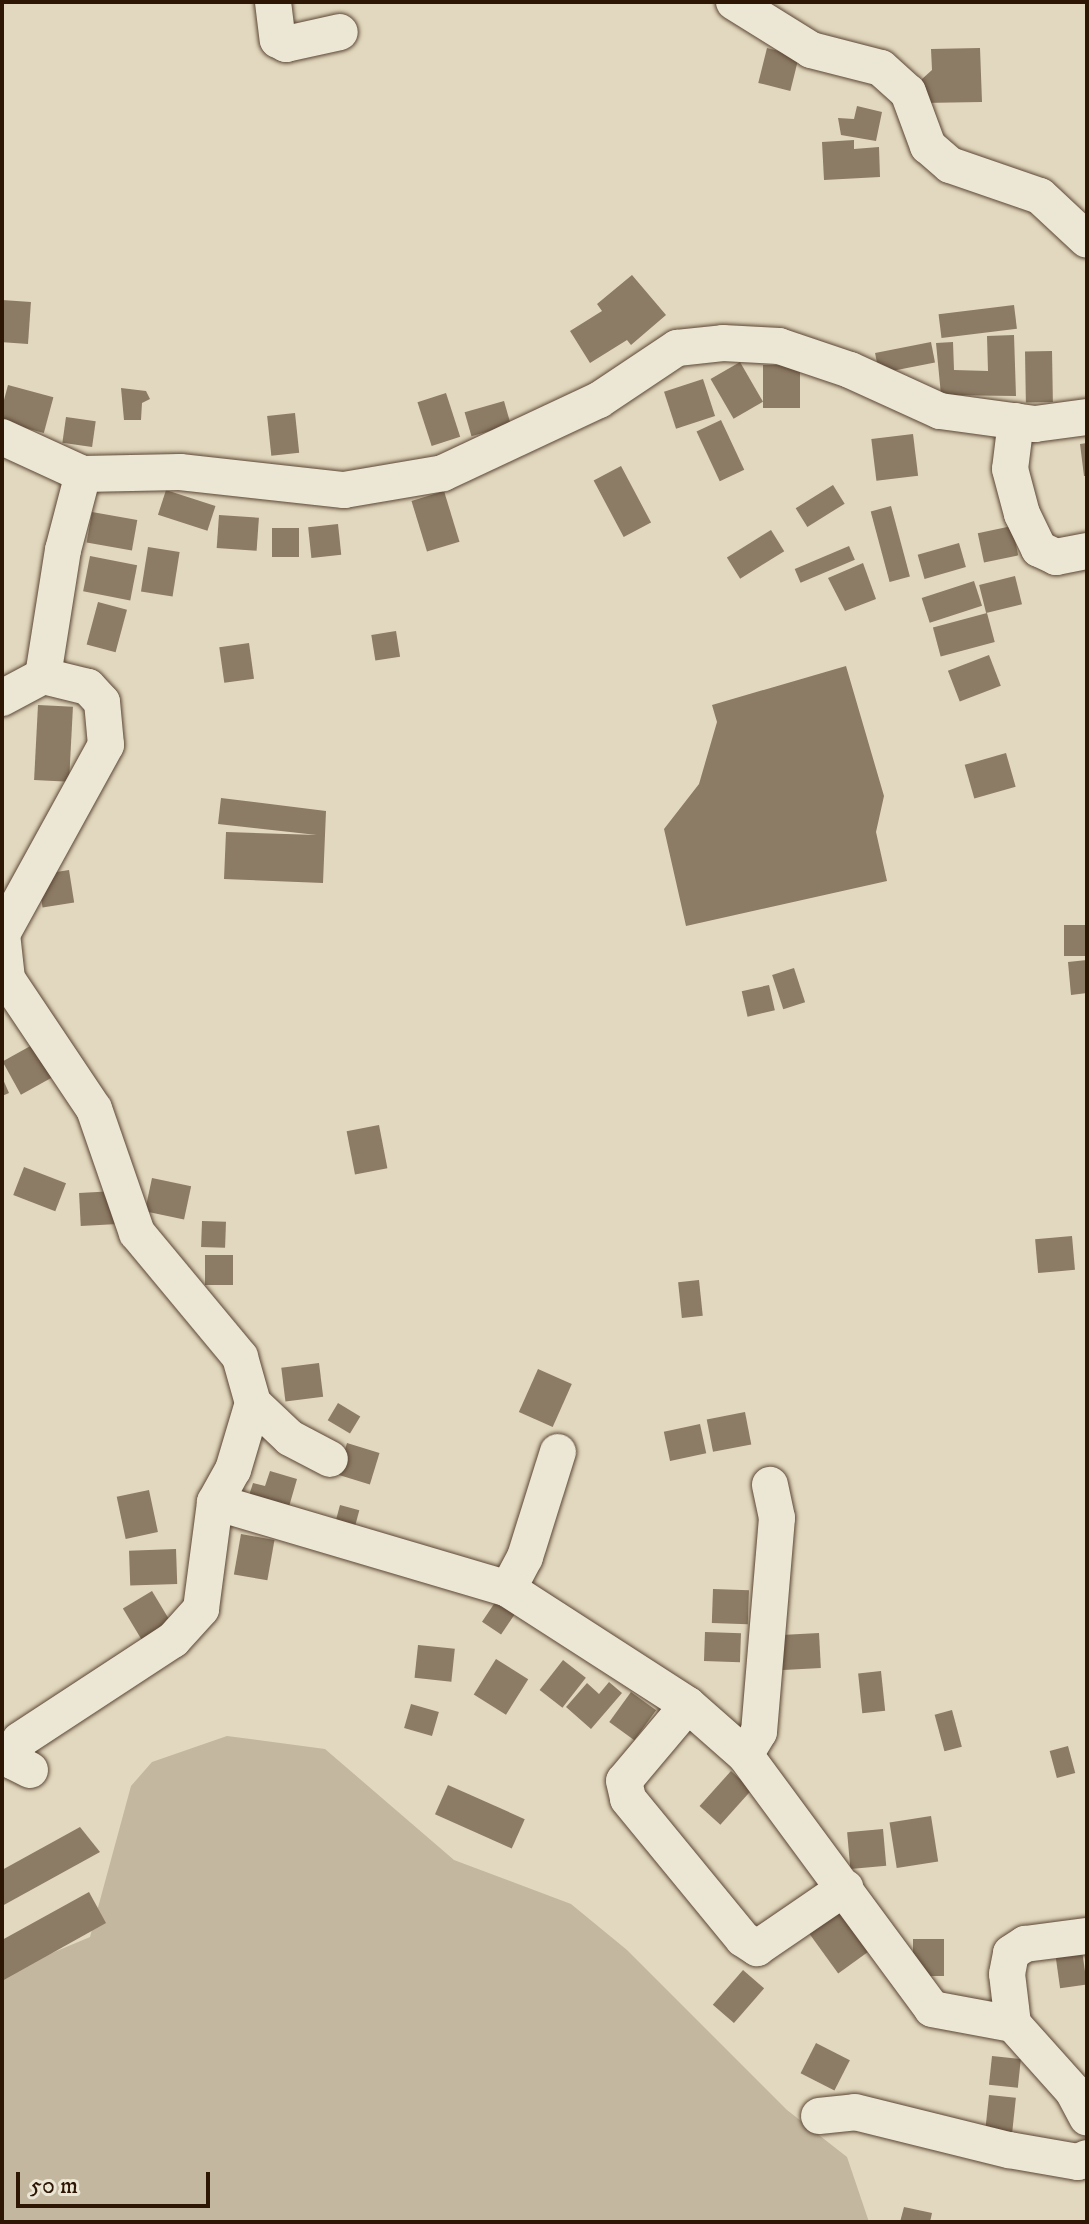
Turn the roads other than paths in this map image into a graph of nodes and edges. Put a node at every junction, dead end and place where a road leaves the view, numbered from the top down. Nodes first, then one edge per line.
1 (273, 2) edge
2 (734, 2) edge
3 (340, 32) dead end
4 (1087, 240) edge
5 (1087, 417) edge
6 (1016, 421) junction
7 (2, 437) edge
8 (83, 474) junction
9 (1087, 551) edge
10 (43, 676) junction
11 (2, 698) edge
12 (253, 1403) junction
13 (558, 1452) dead end
14 (330, 1459) dead end
15 (770, 1485) dead end
16 (215, 1502) junction
17 (508, 1589) junction
18 (688, 1705) junction
19 (745, 1755) junction
20 (30, 1770) dead end
21 (845, 1888) junction
22 (1087, 1936) edge
23 (1013, 2024) junction
24 (819, 2116) dead end
25 (1087, 2117) edge
26 (1087, 2158) edge

1 - 3 street
2 - 4 street
5 - 6 street
6 - 8 street
6 - 9 street
7 - 8 street
8 - 10 street
10 - 11 street
10 - 12 street
12 - 14 street
12 - 16 street
13 - 17 street
15 - 19 street
16 - 17 street
16 - 20 street
17 - 18 street
18 - 19 street
18 - 21 street
19 - 21 street
21 - 23 street
22 - 23 street
23 - 25 street
24 - 26 street

